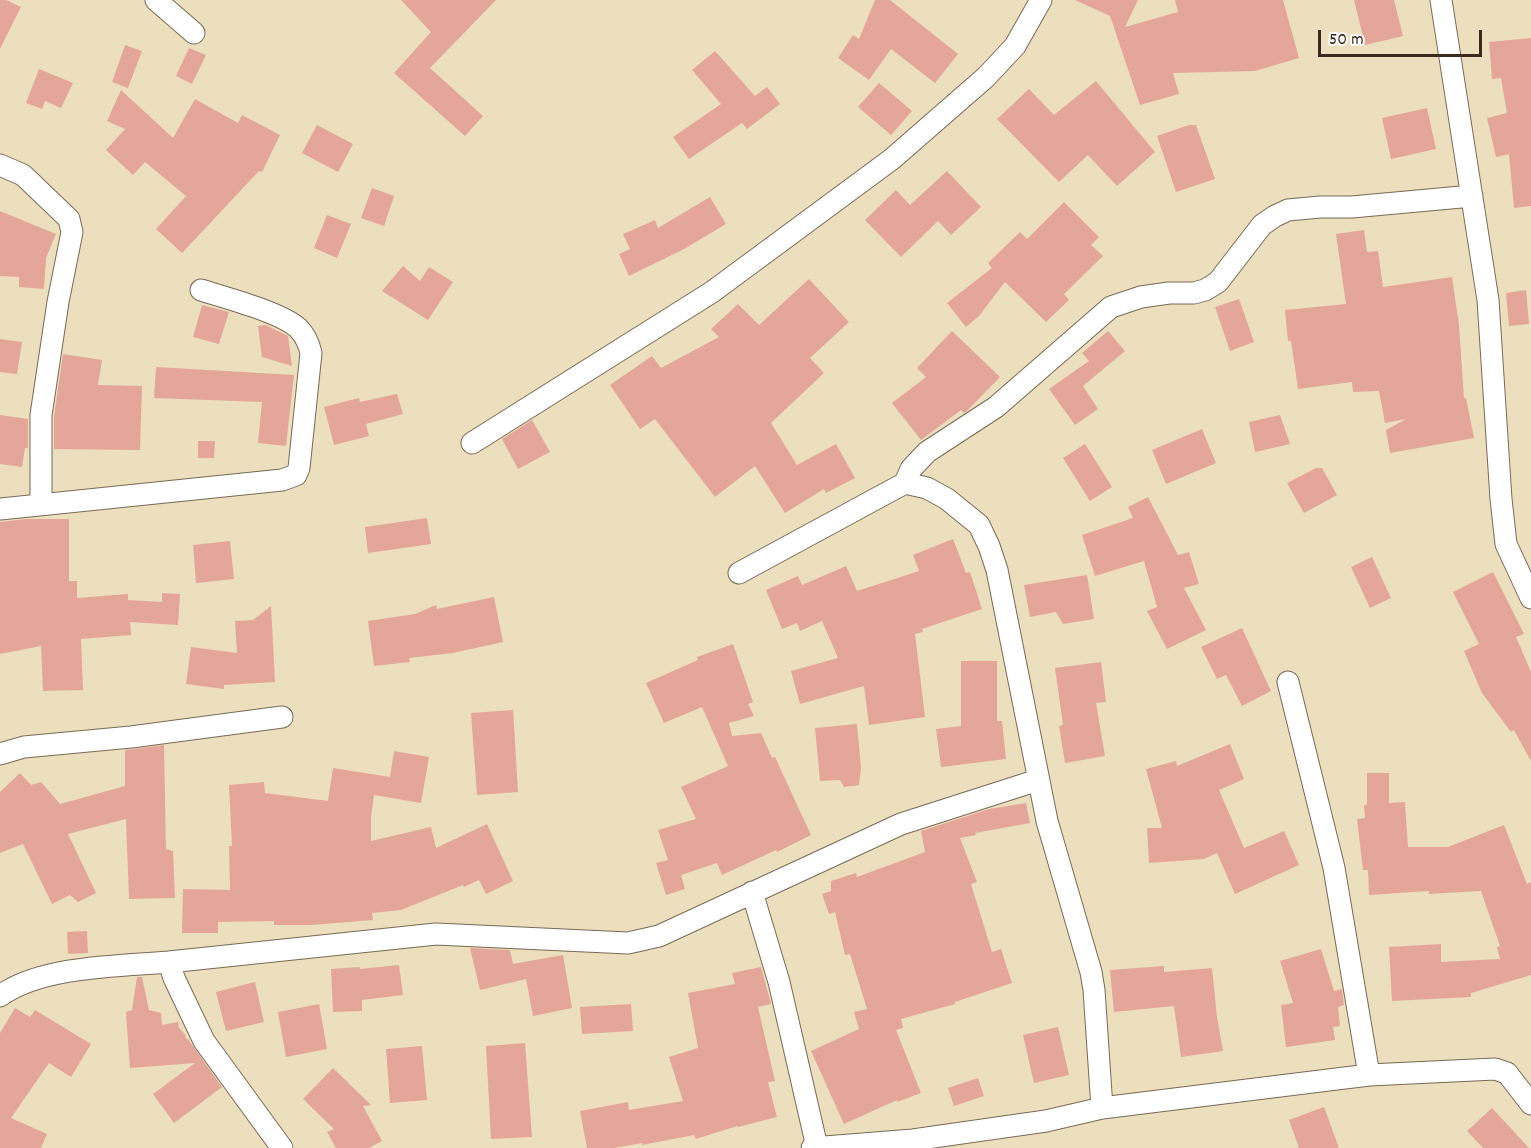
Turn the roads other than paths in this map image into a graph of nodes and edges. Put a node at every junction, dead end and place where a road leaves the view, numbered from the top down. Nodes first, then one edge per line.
1 (156, 0) edge
2 (1041, 0) edge
3 (1441, 0) edge
4 (194, 33) dead end
5 (0, 165) edge
6 (1472, 196) junction
7 (201, 290) dead end
8 (472, 443) dead end
9 (905, 483) junction
10 (41, 504) junction
11 (0, 509) edge
12 (739, 573) dead end
13 (1531, 598) edge
14 (1288, 682) dead end
15 (282, 717) dead end
16 (0, 754) edge
17 (1038, 780) junction
18 (752, 892) junction
19 (170, 962) junction
20 (0, 996) edge
21 (1369, 1075) junction
22 (1531, 1104) edge
23 (1102, 1108) junction
24 (279, 1147) edge
25 (815, 1147) edge

1 - 4 street
2 - 8 street
3 - 6 street
5 - 10 street
6 - 9 street
6 - 13 street
7 - 10 street
9 - 12 street
9 - 17 street
10 - 11 street
14 - 21 street
15 - 16 street
17 - 18 street
17 - 23 street
18 - 19 street
18 - 25 street
19 - 20 street
19 - 24 street
21 - 22 street
21 - 23 street
23 - 25 street

